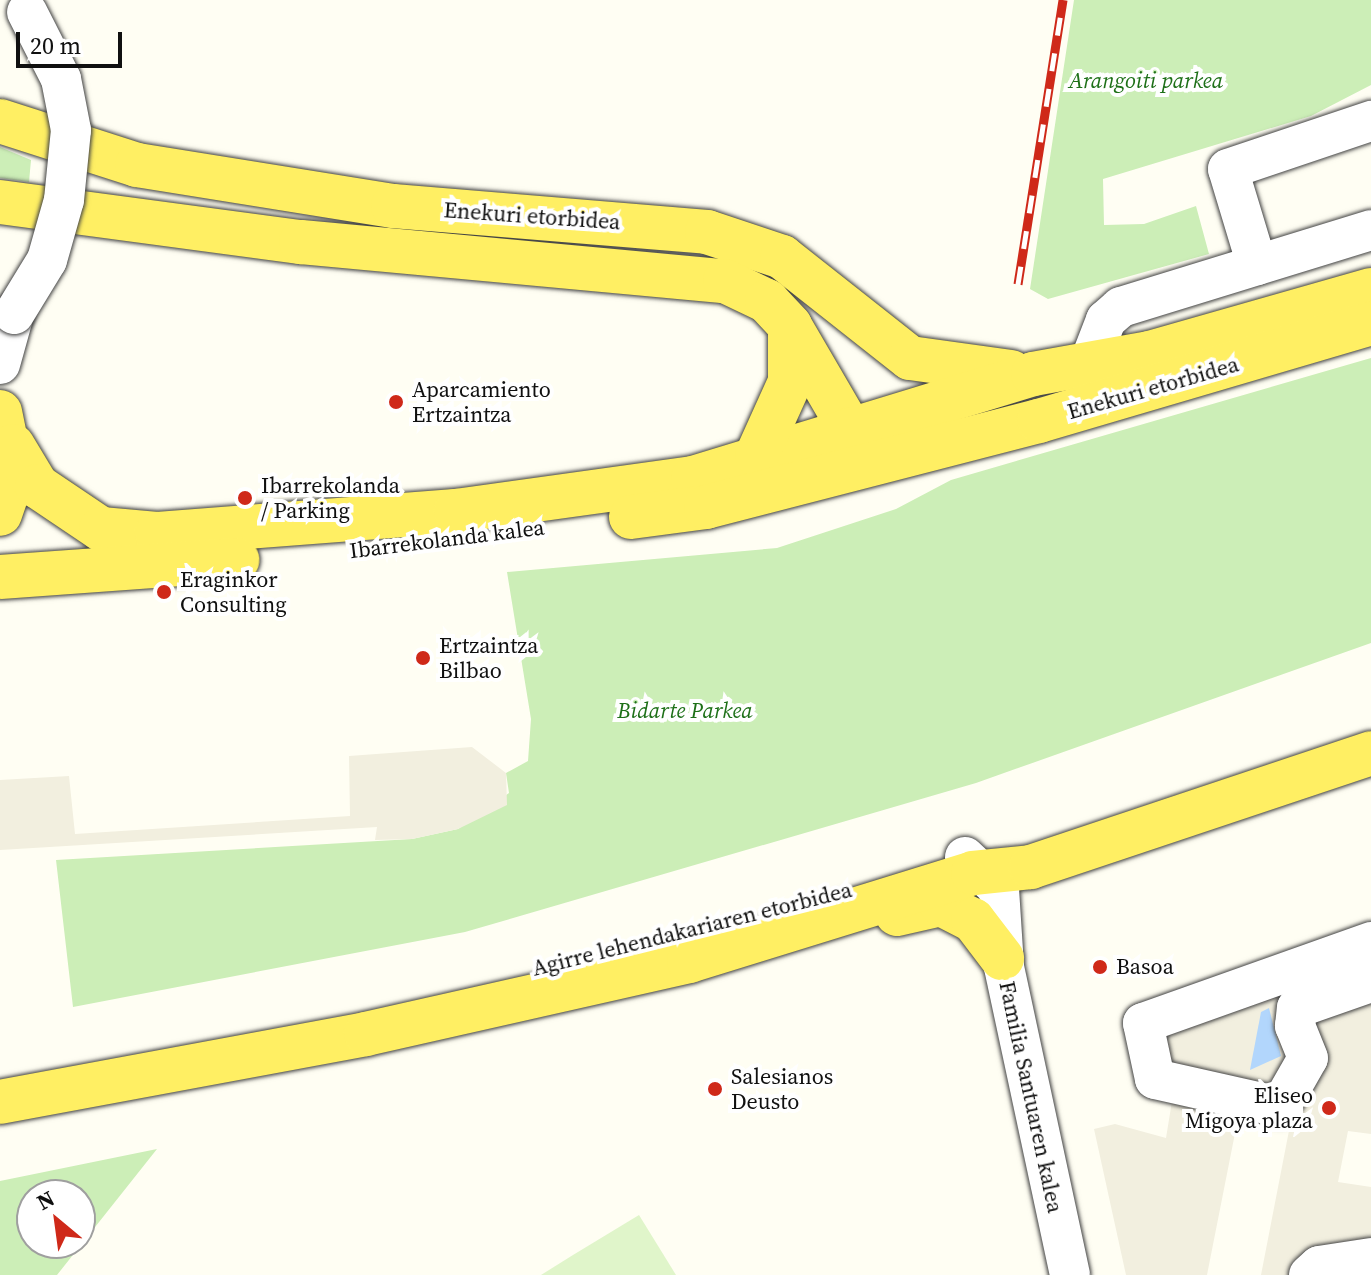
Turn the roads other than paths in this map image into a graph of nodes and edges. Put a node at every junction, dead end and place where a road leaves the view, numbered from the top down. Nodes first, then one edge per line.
1 (23, 6) edge
2 (0, 88) edge
3 (0, 121) edge
4 (1371, 121) edge
5 (0, 202) edge
6 (393, 206) junction
7 (1371, 230) edge
8 (0, 232) edge
9 (301, 242) junction
10 (1257, 265) junction
11 (1371, 290) edge
12 (7, 320) edge
13 (1371, 323) edge
14 (790, 326) junction
15 (0, 364) edge
16 (1089, 364) junction
17 (1033, 374) junction
18 (6, 429) edge
19 (850, 429) junction
20 (981, 436) junction
21 (757, 455) junction
22 (888, 460) junction
23 (0, 514) edge
24 (0, 577) edge
25 (1371, 734) edge
26 (1371, 753) edge
27 (974, 864) junction
28 (1031, 867) junction
29 (800, 929) junction
30 (1003, 938) junction
31 (1371, 942) edge
32 (1371, 982) edge
33 (0, 1077) edge
34 (0, 1102) edge
35 (1371, 1258) edge
36 (1070, 1275) edge
37 (1309, 1275) edge

1 - 12 street, bridge
2 - 6 main road
3 - 6 main road, Enekuri etorbidea
4 - 10 street
5 - 9 main road, Enekuri etorbidea
6 - 17 main road, Enekuri etorbidea
7 - 10 street
8 - 9 main road, Enekuri etorbidea
9 - 14 main road, Enekuri etorbidea
10 - 16 street
11 - 16 main road, Enekuri etorbidea
12 - 15 street
13 - 20 main road, Enekuri etorbidea
14 - 19 main road, Enekuri etorbidea
14 - 21 main road
16 - 17 main road, Enekuri etorbidea
16 - 20 main road
17 - 19 main road, Enekuri etorbidea
18 - 21 main road, Ibarrekolanda kalea
18 - 23 main road
19 - 21 main road, Ibarrekolanda kalea
19 - 22 main road, Enekuri etorbidea
20 - 22 main road, Enekuri etorbidea
22 - 24 main road, Ibarrekolanda kalea
25 - 27 main road, Agirre lehendakariaren etorbidea
26 - 28 main road, Agirre lehendakariaren etorbidea
27 - 28 main road, Agirre lehendakariaren etorbidea
27 - 29 main road, Agirre lehendakariaren etorbidea
27 - 30 street, Familia Santuaren kalea
27 - 33 main road, Agirre lehendakariaren etorbidea
28 - 30 street
29 - 30 main road, Agirre lehendakariaren etorbidea
29 - 34 main road, Agirre lehendakariaren etorbidea
30 - 36 street, Familia Santuaren kalea
31 - 32 street
35 - 37 street

